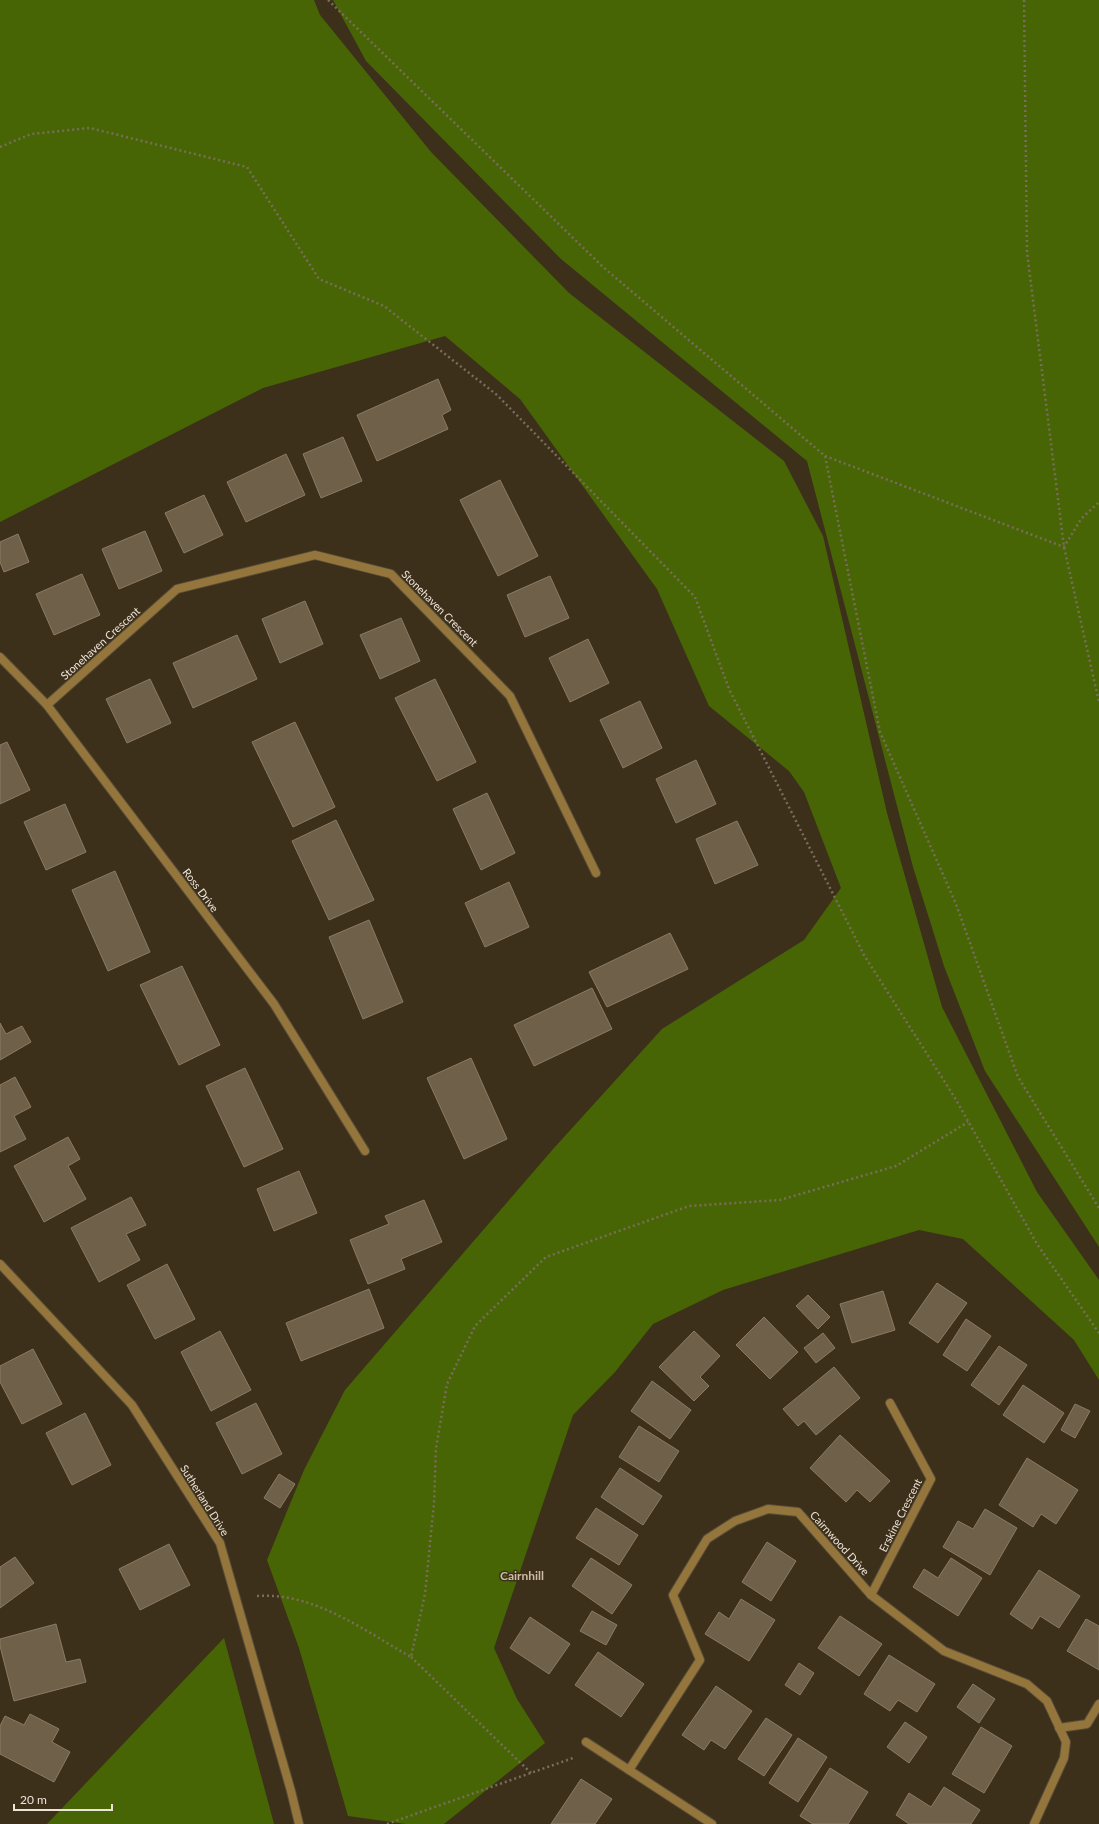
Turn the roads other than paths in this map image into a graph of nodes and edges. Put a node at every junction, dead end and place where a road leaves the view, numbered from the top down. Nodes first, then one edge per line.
1 (0, 657) edge
2 (47, 705) junction
3 (596, 873) dead end
4 (365, 1151) dead end
5 (0, 1264) edge
6 (890, 1403) dead end
7 (871, 1595) junction
8 (1099, 1704) edge
9 (1059, 1728) junction
10 (586, 1742) dead end
11 (629, 1770) junction
12 (299, 1824) edge
13 (712, 1824) edge
14 (1034, 1824) edge

1 - 2 street, Ross Drive
2 - 3 street, Stonehaven Crescent
2 - 4 street, Ross Drive
5 - 12 street, Sutherland Drive
6 - 7 street, Erskine Crescent
7 - 9 street, Cairnwood Drive
7 - 11 street, Cairnwood Drive
8 - 9 street
9 - 14 street, Cairnwood Drive
10 - 11 street
11 - 13 street

